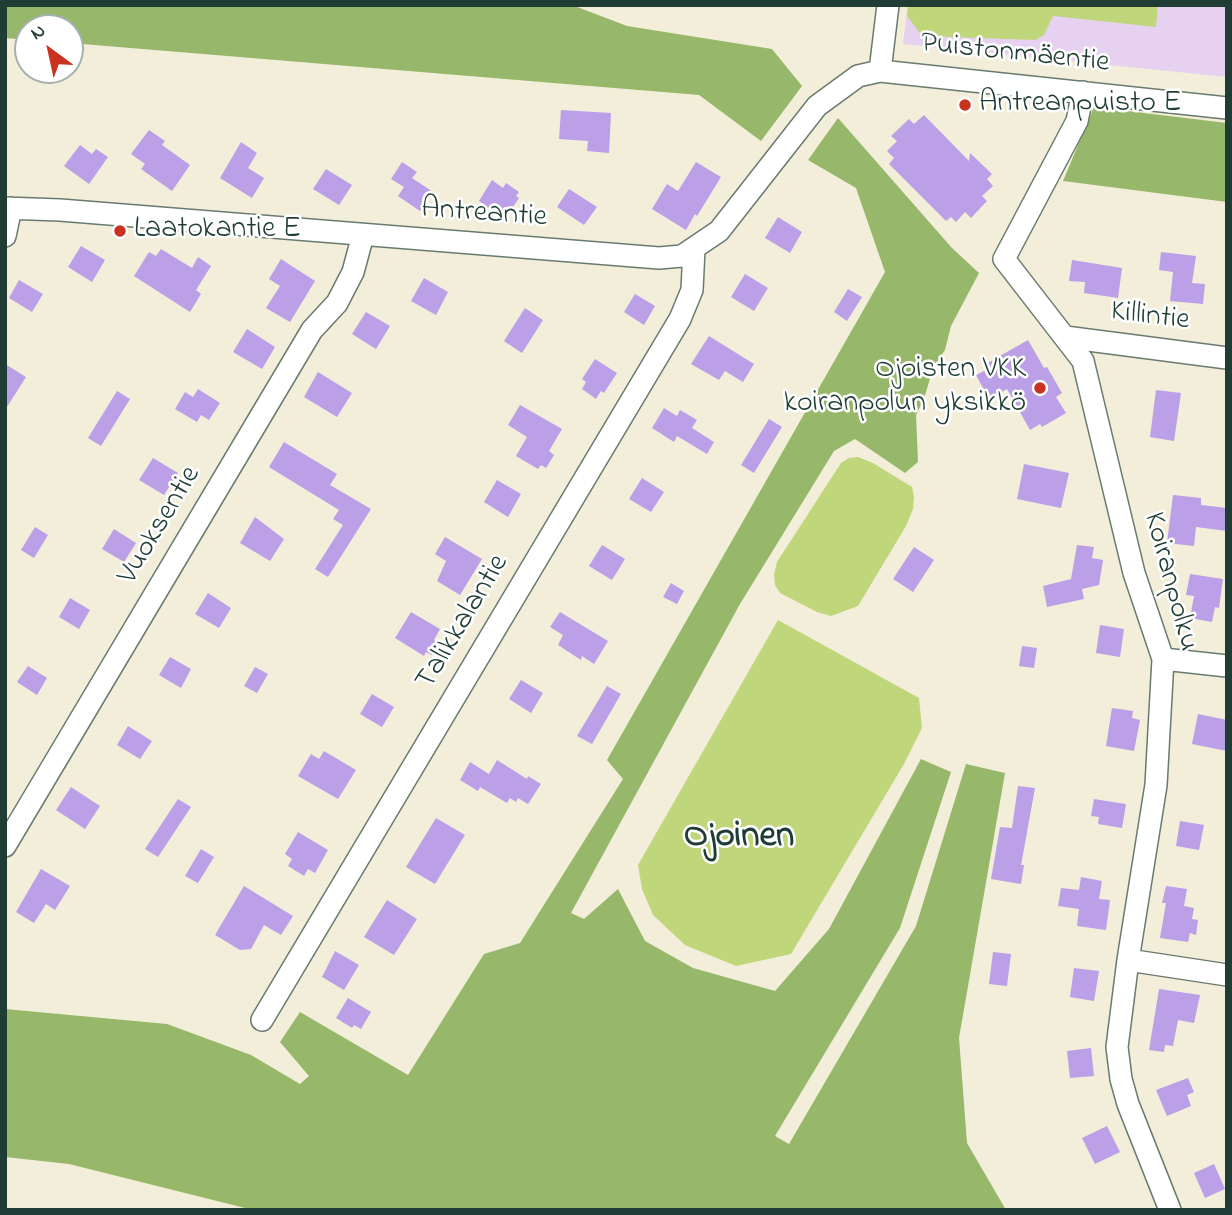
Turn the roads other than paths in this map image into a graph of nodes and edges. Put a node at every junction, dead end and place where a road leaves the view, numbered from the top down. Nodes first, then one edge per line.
1 (888, 5) edge
2 (880, 71) junction
3 (1083, 92) junction
4 (1227, 108) edge
5 (8, 208) edge
6 (363, 235) junction
7 (5, 236) edge
8 (694, 249) junction
9 (1065, 337) junction
10 (1227, 358) edge
11 (1163, 659) junction
12 (1227, 666) edge
13 (5, 846) edge
14 (1128, 960) junction
15 (1227, 975) edge
16 (262, 1020) dead end
17 (1170, 1210) edge

1 - 2 street
2 - 3 street, Puistonmäentie
2 - 8 street, Antreantie
3 - 4 street, Puistonmäentie
3 - 9 street, Koiranpolku
5 - 6 street, Antreantie
5 - 7 street
6 - 8 street, Antreantie
6 - 13 street, Vuoksentie
8 - 16 street, Talikkalantie
9 - 10 street, Killintie
9 - 11 street, Koiranpolku
11 - 12 street
11 - 14 street, Koiranpolku
14 - 15 street
14 - 17 street, Koiranpolku

